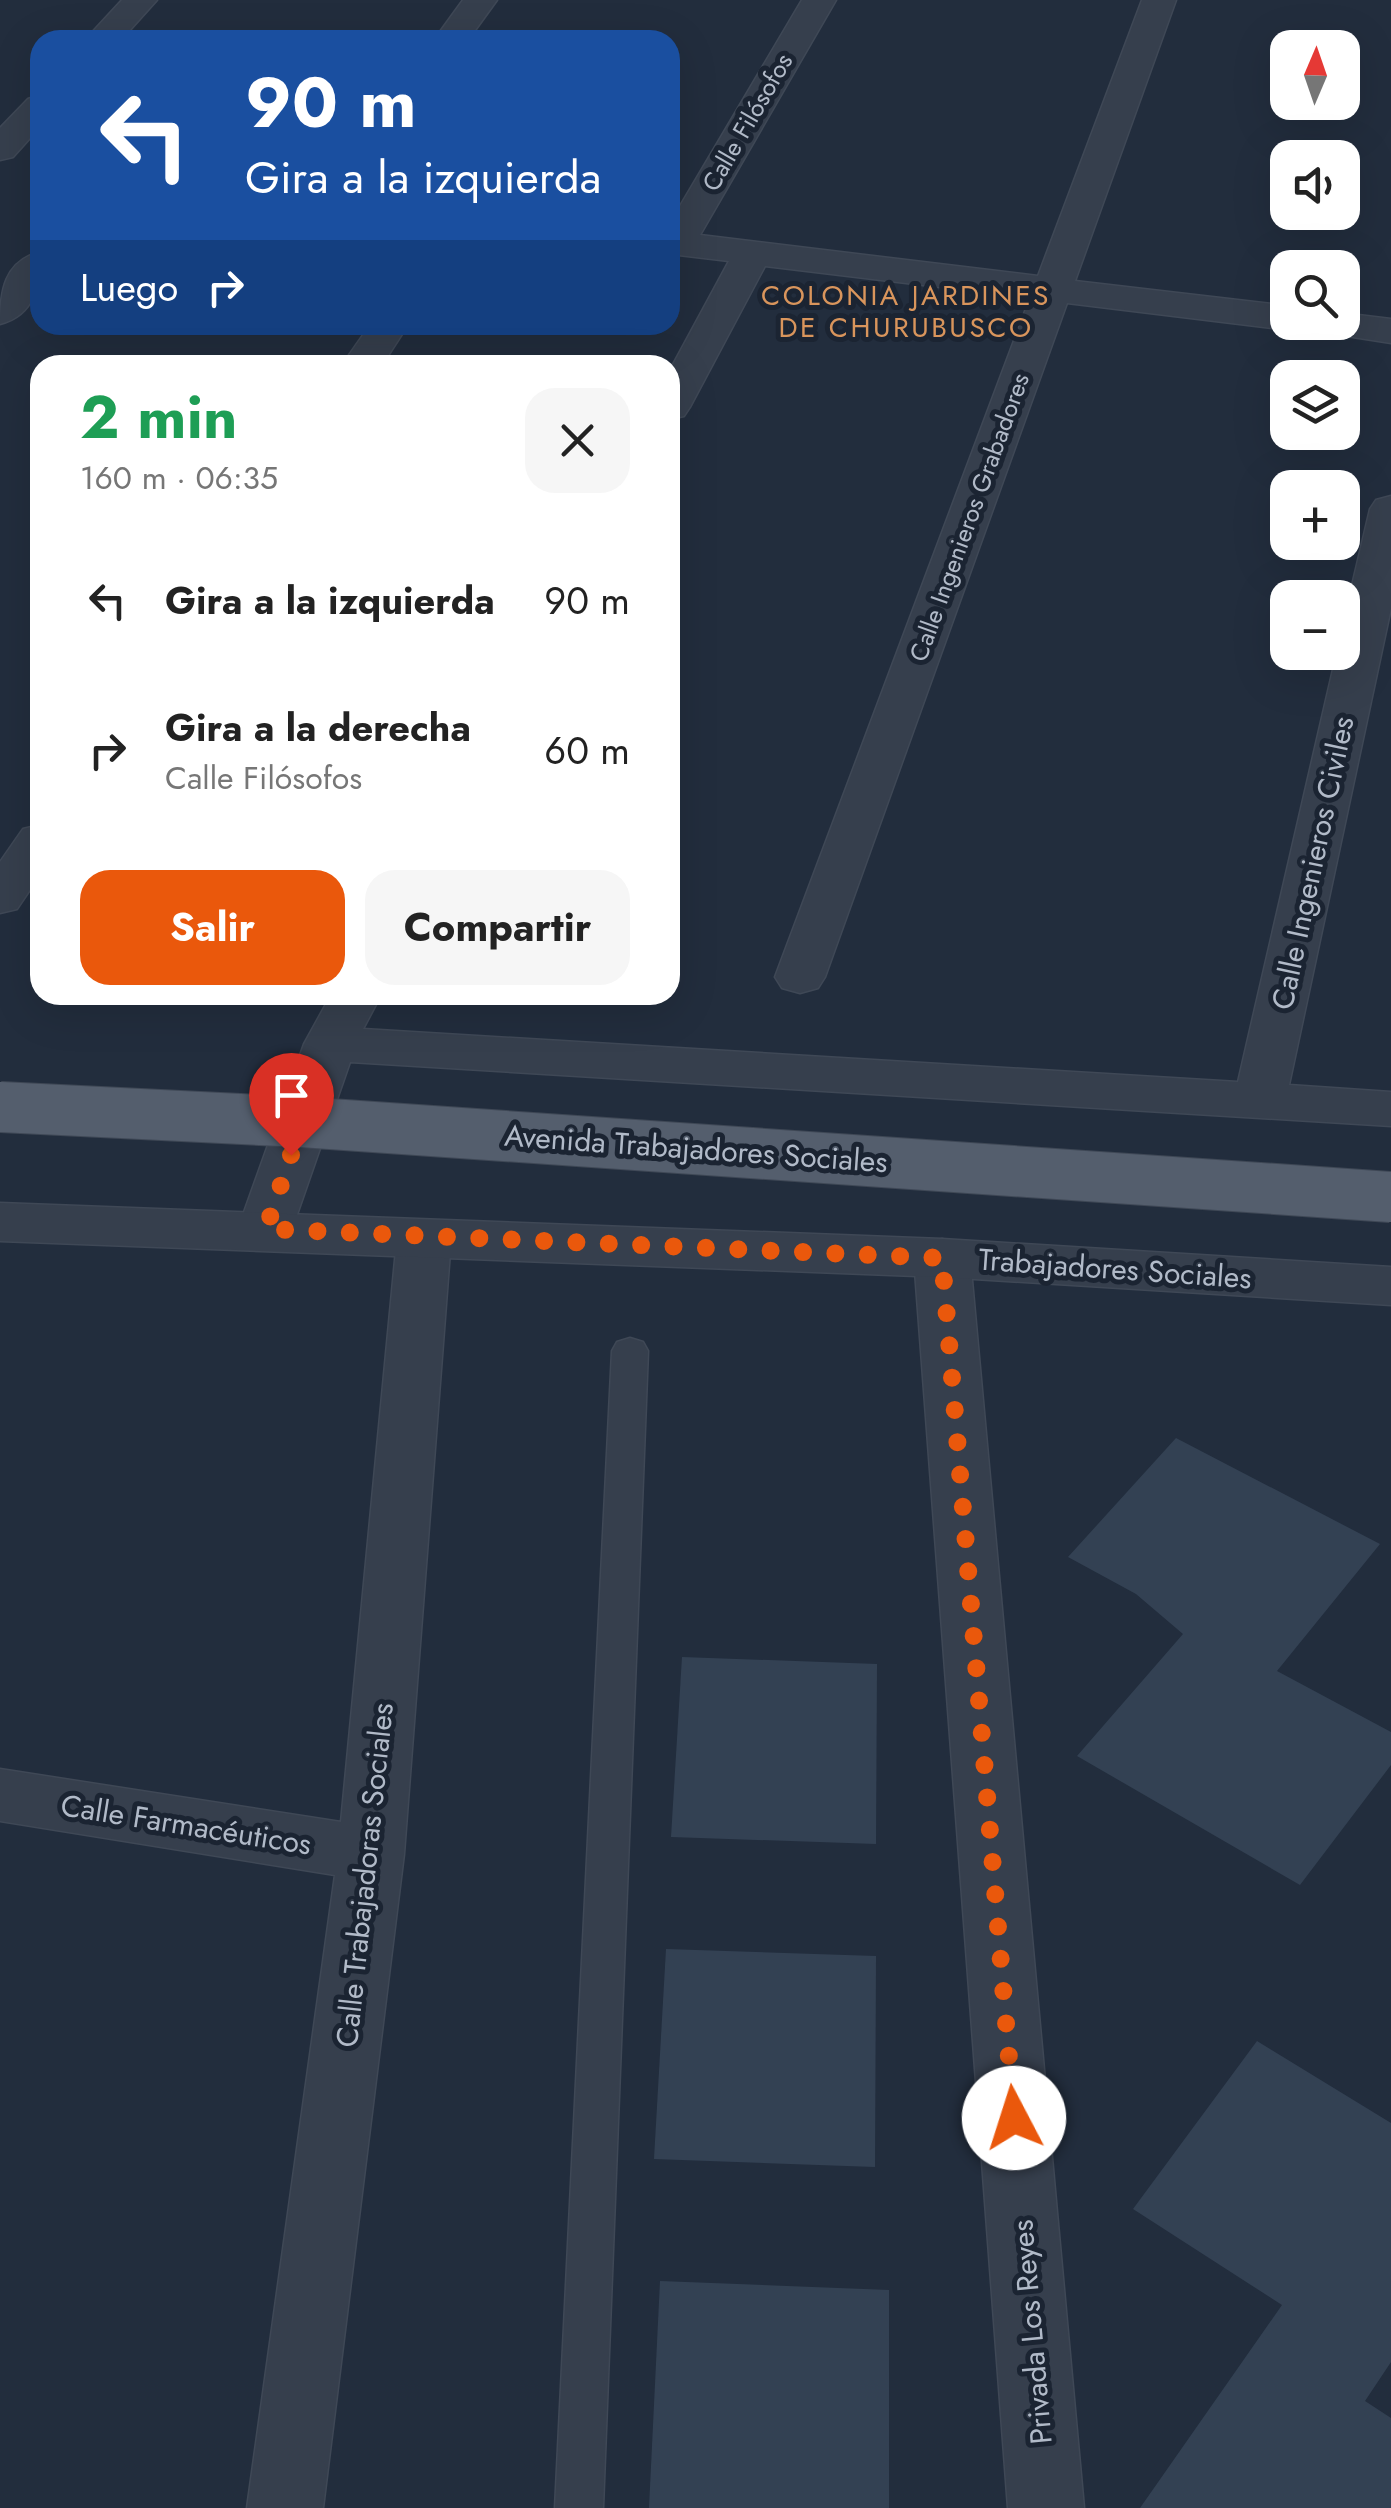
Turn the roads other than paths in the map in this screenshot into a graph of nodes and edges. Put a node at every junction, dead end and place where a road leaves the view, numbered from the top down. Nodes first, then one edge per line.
1 (140, 0) edge
2 (480, 0) edge
3 (819, 0) edge
4 (1159, 0) edge
5 (112, 30) edge
6 (459, 30) edge
7 (30, 123) edge
8 (9, 158) edge
9 (680, 231) edge
10 (680, 244) edge
11 (753, 252) junction
12 (30, 274) edge
13 (1052, 289) junction
14 (0, 312) edge
15 (1270, 316) edge
16 (1360, 327) edge
17 (1391, 331) edge
18 (680, 388) edge
19 (1391, 509) edge
20 (30, 854) edge
21 (0, 898) edge
22 (800, 977) dead end
23 (351, 1005) edge
24 (330, 1044) junction
25 (1260, 1100) junction
26 (0, 1107) edge
27 (1391, 1109) edge
28 (1391, 1197) edge
29 (0, 1222) edge
30 (266, 1229) junction
31 (424, 1239) junction
32 (942, 1258) junction
33 (1391, 1286) edge
34 (630, 1351) dead end
35 (0, 1796) edge
36 (372, 1854) junction
37 (285, 2508) edge
38 (579, 2508) edge
39 (1046, 2508) edge

1 - 5 street
2 - 6 street
3 - 9 street, Calle Filósofos
4 - 13 street, Calle Ingenieros Grabadores
7 - 8 street
10 - 11 street
11 - 13 street
11 - 18 street
12 - 14 street
13 - 15 street
13 - 22 street, Calle Ingenieros Grabadores
16 - 17 street
19 - 25 street, Calle Ingenieros Civiles
20 - 21 street
23 - 24 street
24 - 25 street
24 - 30 street
25 - 27 street
26 - 28 main road, Avenida Trabajadores Sociales, bridge
29 - 30 street, Trabajadores Sociales
30 - 31 street, Trabajadores Sociales
31 - 32 street, Trabajadores Sociales
31 - 36 street, Calle Trabajadoras Sociales
32 - 33 street, Trabajadores Sociales
32 - 39 street, Privada Los Reyes
34 - 38 lane
35 - 36 street, Calle Farmacéuticos
36 - 37 street, Calle Trabajadoras Sociales

